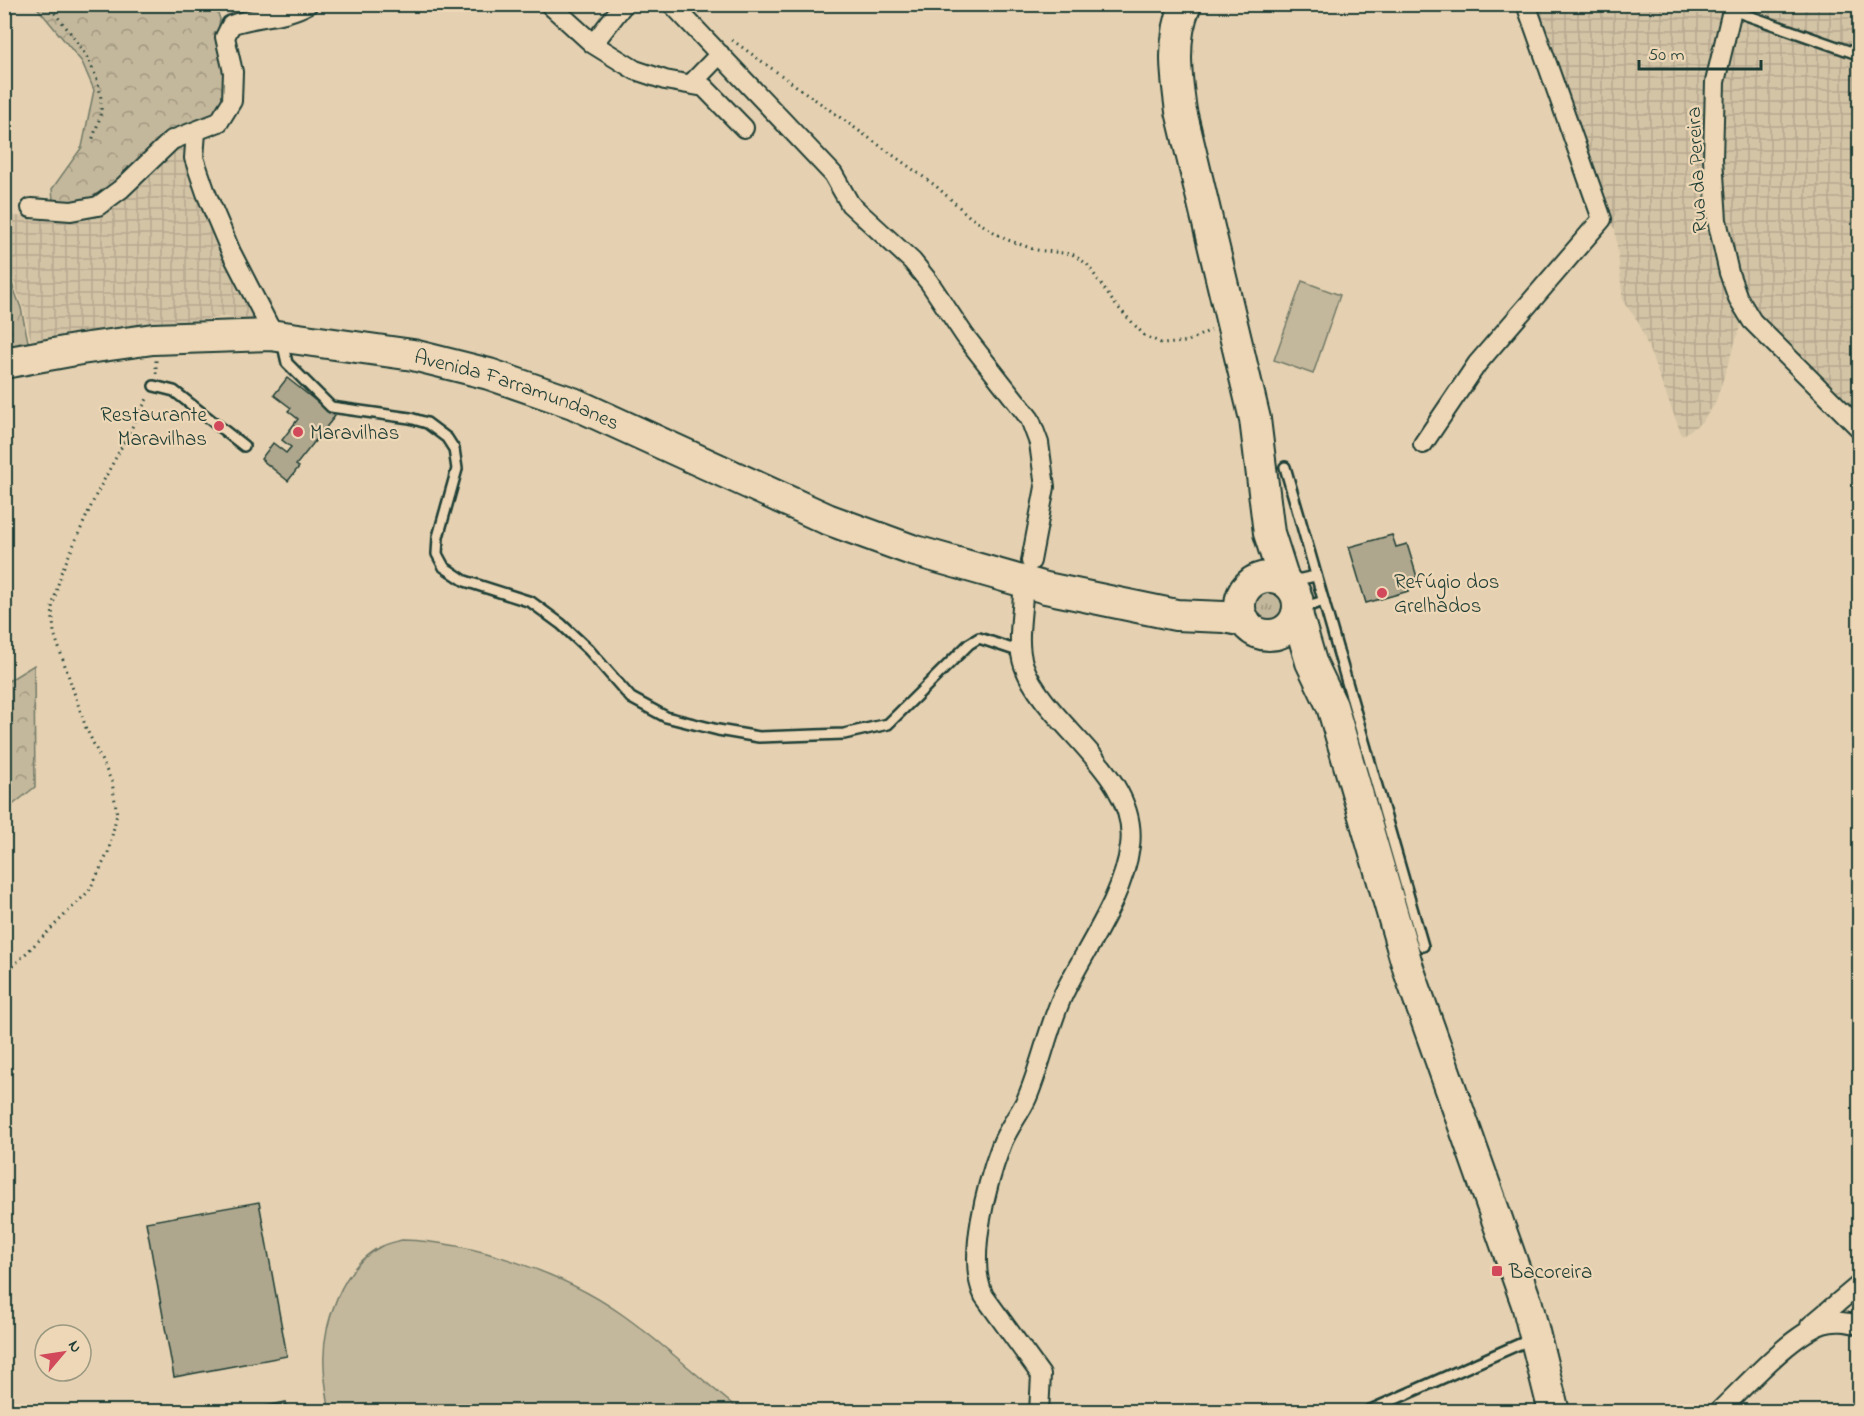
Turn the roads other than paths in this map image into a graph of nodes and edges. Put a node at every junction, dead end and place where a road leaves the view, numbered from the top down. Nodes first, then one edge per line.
1 (308, 4) edge
2 (549, 4) edge
3 (624, 4) edge
4 (672, 4) edge
5 (1186, 4) edge
6 (1526, 4) edge
7 (1730, 7) edge
8 (593, 44) junction
9 (724, 46) junction
10 (1860, 56) edge
11 (692, 83) junction
12 (744, 128) dead end
13 (196, 132) junction
14 (31, 208) dead end
15 (276, 336) junction
16 (4, 363) edge
17 (154, 386) road end
18 (1860, 429) edge
19 (1423, 444) dead end
20 (244, 447) dead end
21 (1285, 467) dead end
22 (1265, 504) junction
23 (1031, 561) dead end
24 (1315, 576) junction
25 (1013, 585) junction
26 (1298, 597) junction
27 (1251, 608) junction
28 (1021, 652) junction
29 (1316, 672) junction
30 (1423, 946) dead end
31 (1860, 1284) edge
32 (1860, 1325) edge
33 (1800, 1336) junction
34 (1536, 1337) junction
35 (1039, 1412) edge
36 (1366, 1412) edge
37 (1554, 1412) edge
38 (1718, 1412) edge

1 - 13 street
2 - 8 street
3 - 8 street
4 - 9 street
5 - 22 main road
6 - 19 street
7 - 10 lane
7 - 18 street, Rua da Pereira
8 - 11 street
9 - 11 street
9 - 23 street
11 - 12 street
13 - 14 street
13 - 15 street
15 - 16 main road, Avenida Farramundanes
15 - 25 main road, Avenida Farramundanes
15 - 28 lane
17 - 20 lane
21 - 24 lane
22 - 26 main road
22 - 27 main road
24 - 26 lane
24 - 26 lane
25 - 27 main road, Avenida Farramundanes
25 - 28 street
26 - 27 main road
26 - 27 main road
26 - 29 main road
26 - 30 lane
27 - 29 main road
28 - 35 street
29 - 34 main road
31 - 33 street
32 - 33 street
33 - 38 street
34 - 36 lane
34 - 37 main road

